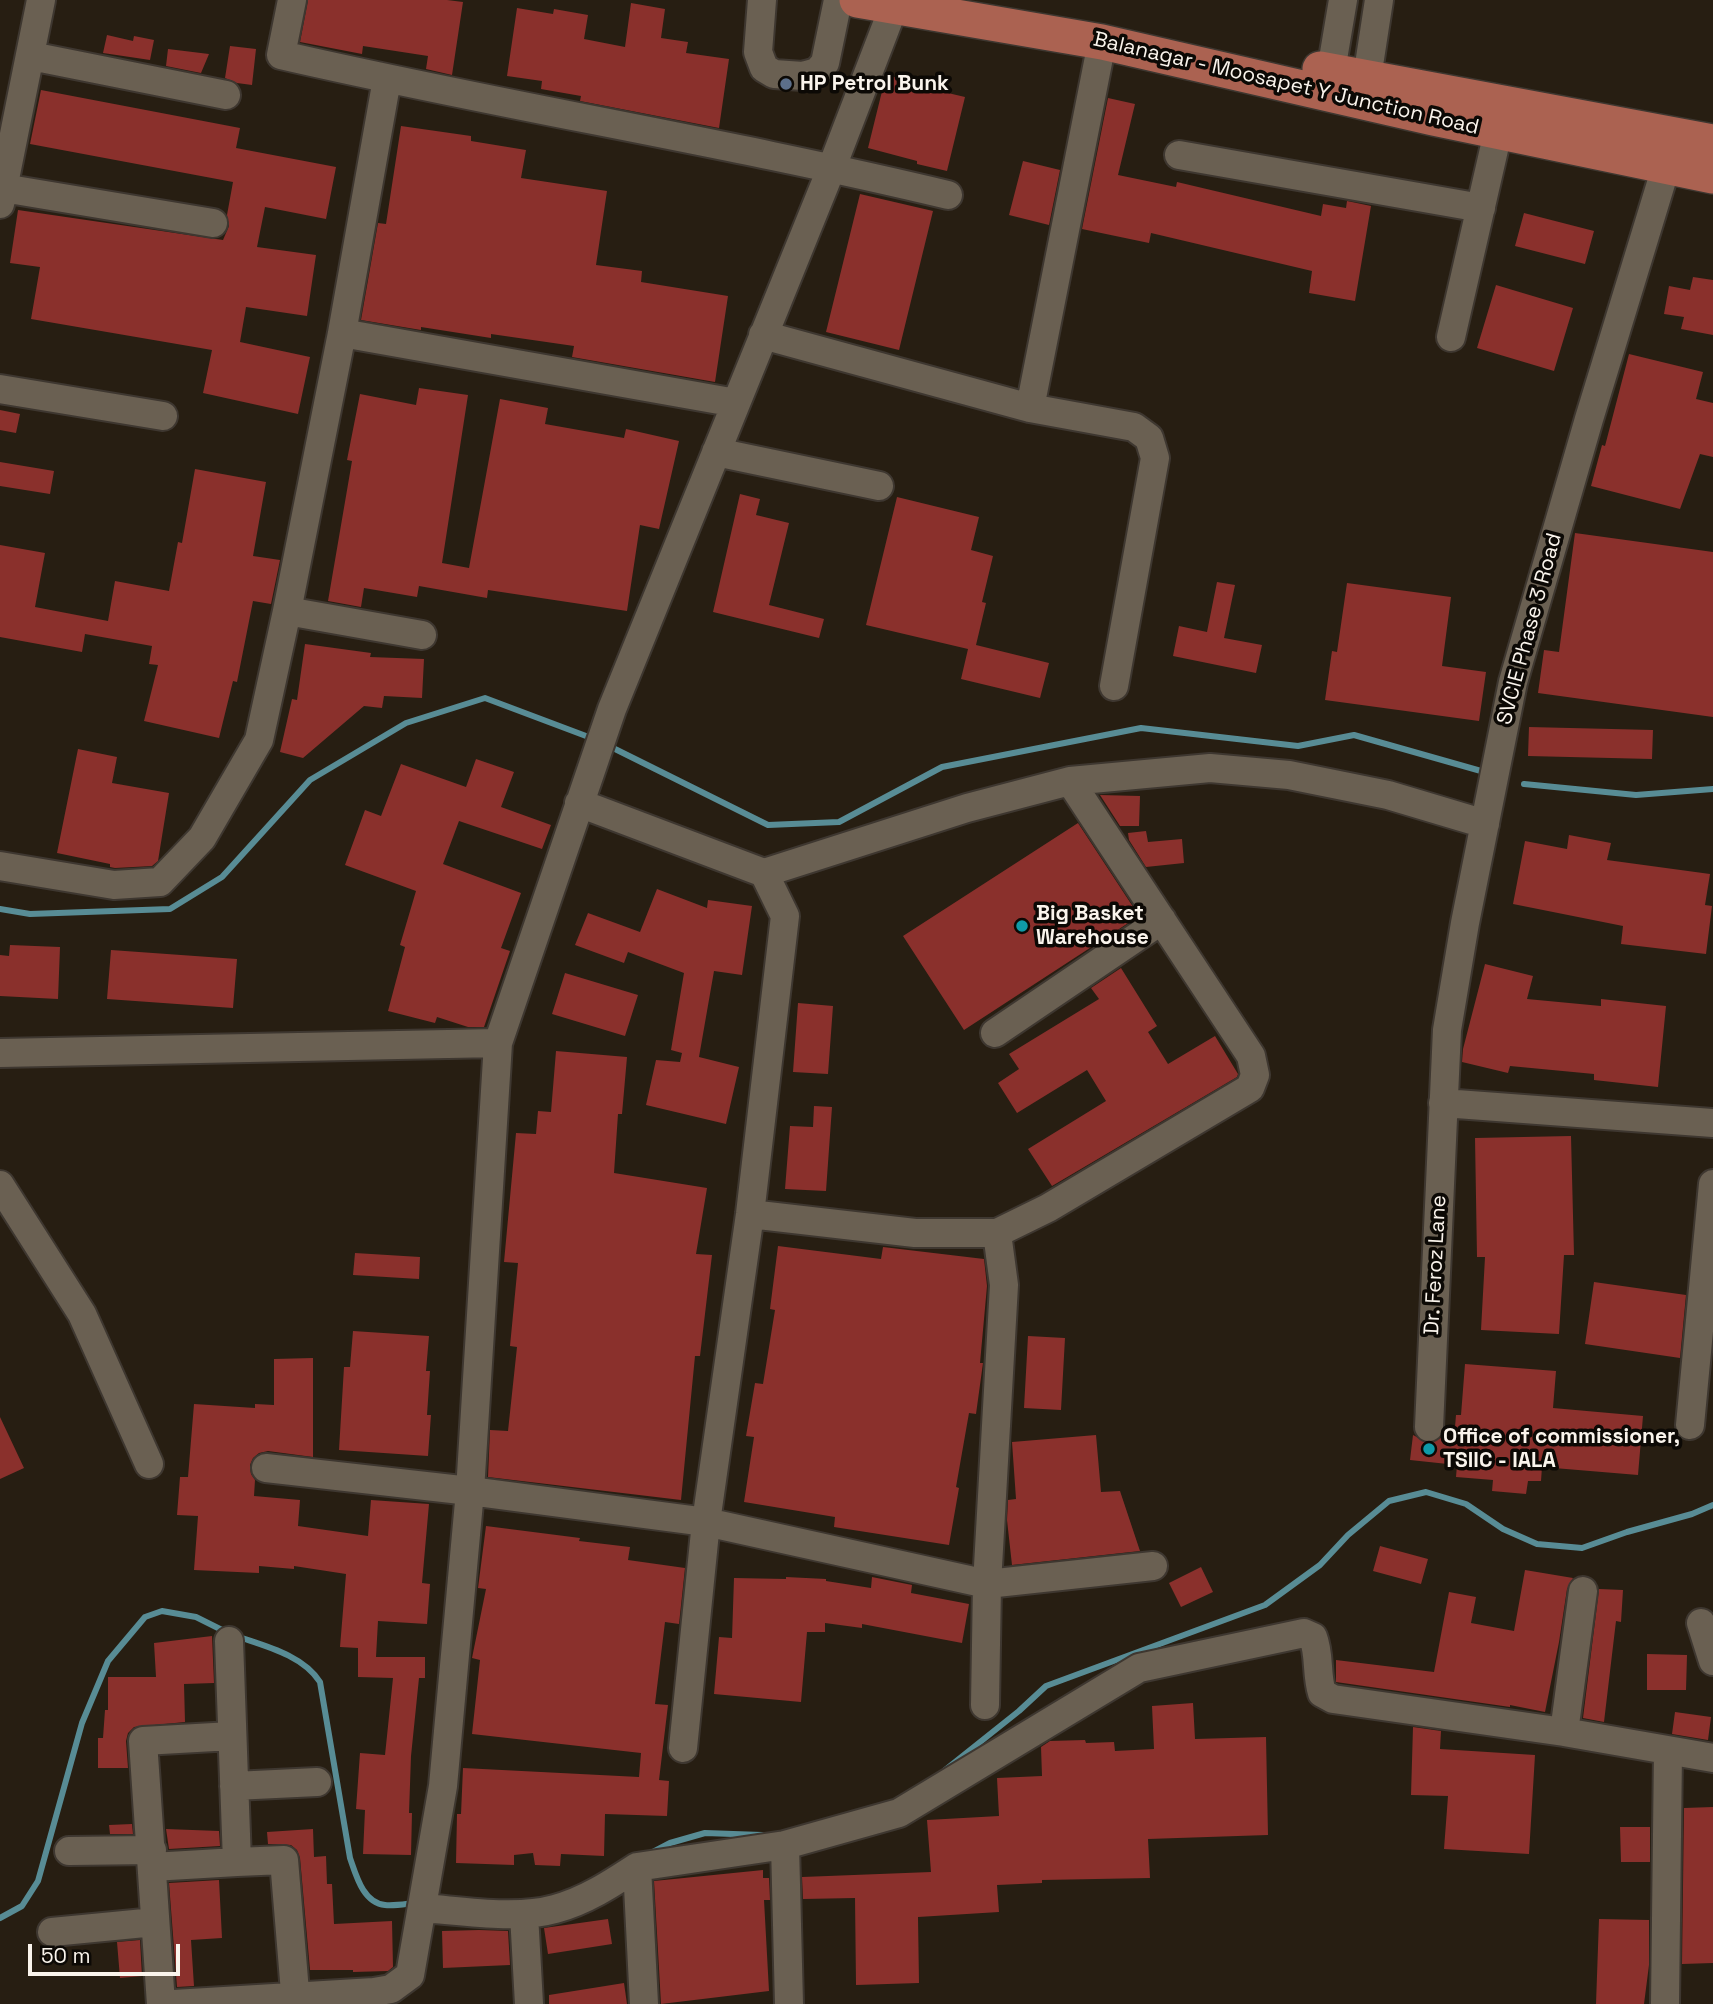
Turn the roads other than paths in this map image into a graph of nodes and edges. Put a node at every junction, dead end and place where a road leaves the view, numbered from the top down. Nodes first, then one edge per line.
1 (41, 0) edge
2 (292, 0) edge
3 (762, 0) edge
4 (838, 0) edge
5 (858, 0) edge
6 (974, 0) edge
7 (1343, 0) edge
8 (1378, 0) edge
9 (894, 6) junction
10 (1102, 42) junction
11 (31, 56) junction
12 (1331, 71) junction
13 (1367, 78) junction
14 (387, 79) junction
15 (226, 95) dead end
16 (1499, 132) junction
17 (1713, 142) edge
18 (1179, 155) dead end
19 (832, 167) junction
20 (1666, 167) junction
21 (1713, 176) edge
22 (948, 195) dead end
23 (1, 196) edge
24 (1481, 208) junction
25 (213, 223) dead end
26 (342, 333) junction
27 (763, 335) junction
28 (1451, 337) dead end
29 (0, 389) edge
30 (736, 403) junction
31 (1030, 408) junction
32 (163, 416) dead end
33 (716, 452) junction
34 (879, 486) dead end
35 (288, 611) junction
36 (422, 635) dead end
37 (1114, 686) dead end
38 (1070, 781) junction
39 (579, 803) junction
40 (1485, 824) junction
41 (0, 866) edge
42 (764, 873) junction
43 (1162, 920) junction
44 (995, 1033) dead end
45 (498, 1043) junction
46 (0, 1053) edge
47 (1443, 1103) junction
48 (1713, 1123) edge
49 (1713, 1184) edge
50 (0, 1185) edge
51 (750, 1214) junction
52 (997, 1233) junction
53 (1690, 1424) dead end
54 (1429, 1427) dead end
55 (149, 1464) dead end
56 (265, 1468) dead end
57 (470, 1491) junction
58 (706, 1522) junction
59 (1153, 1566) dead end
60 (987, 1584) junction
61 (1583, 1591) dead end
62 (1701, 1623) dead end
63 (229, 1642) dead end
64 (1713, 1661) edge
65 (985, 1704) dead end
66 (1564, 1732) junction
67 (232, 1736) junction
68 (683, 1748) dead end
69 (1668, 1751) junction
70 (1713, 1758) edge
71 (317, 1782) dead end
72 (234, 1786) junction
73 (785, 1845) junction
74 (69, 1851) dead end
75 (152, 1858) junction
76 (237, 1862) junction
77 (637, 1867) junction
78 (423, 1909) junction
79 (524, 1914) junction
80 (155, 1922) junction
81 (52, 1932) dead end
82 (375, 1998) edge
83 (295, 2000) edge
84 (161, 2004) edge
85 (174, 2004) edge
86 (529, 2004) edge
87 (644, 2004) edge
88 (789, 2004) edge
89 (1665, 2004) edge

1 - 11 street
2 - 14 street
3 - 4 street
5 - 9 main road, Balanagar - Moosapet Y Junction Road
6 - 12 main road
7 - 12 street
8 - 13 street
9 - 10 main road, Balanagar - Moosapet Y Junction Road
9 - 19 street
10 - 16 main road, Balanagar - Moosapet Y Junction Road
10 - 31 street
11 - 15 street
11 - 23 street
12 - 13 main road
13 - 17 main road
14 - 19 street
14 - 26 street
16 - 20 main road, Balanagar - Moosapet Y Junction Road
16 - 24 street
18 - 24 street
19 - 22 street
19 - 27 street
20 - 21 main road, Balanagar - Moosapet Y Junction Road
20 - 40 street, SVCIE Phase 3 Road
23 - 25 street
24 - 28 street
26 - 30 street
26 - 35 street
27 - 30 street
27 - 31 street
29 - 32 street
30 - 33 street
31 - 37 street
33 - 34 street
33 - 39 street
35 - 36 street
35 - 41 street
38 - 40 street
38 - 42 street
38 - 43 street
39 - 42 street
39 - 45 street
40 - 47 street, SVCIE Phase 3 Road
42 - 51 street
43 - 44 street
43 - 52 street
45 - 46 street
45 - 57 street
47 - 48 street
47 - 54 street, Dr. Feroz Lane
49 - 53 street
50 - 55 street
51 - 52 street
51 - 58 street
52 - 60 street
56 - 57 street
57 - 58 street
57 - 78 street
58 - 60 street
58 - 68 street
59 - 60 street
60 - 65 street
61 - 66 street
62 - 64 street
63 - 67 street
66 - 69 street
66 - 73 street
67 - 72 street
67 - 75 street
69 - 70 street
69 - 89 street
71 - 72 street
72 - 76 street
73 - 77 street
73 - 88 street
74 - 75 street
75 - 76 street
75 - 80 street
76 - 83 street
77 - 79 street
77 - 87 street
78 - 79 street
78 - 82 street
79 - 86 street
80 - 81 street
80 - 84 street
82 - 83 street
83 - 85 street

